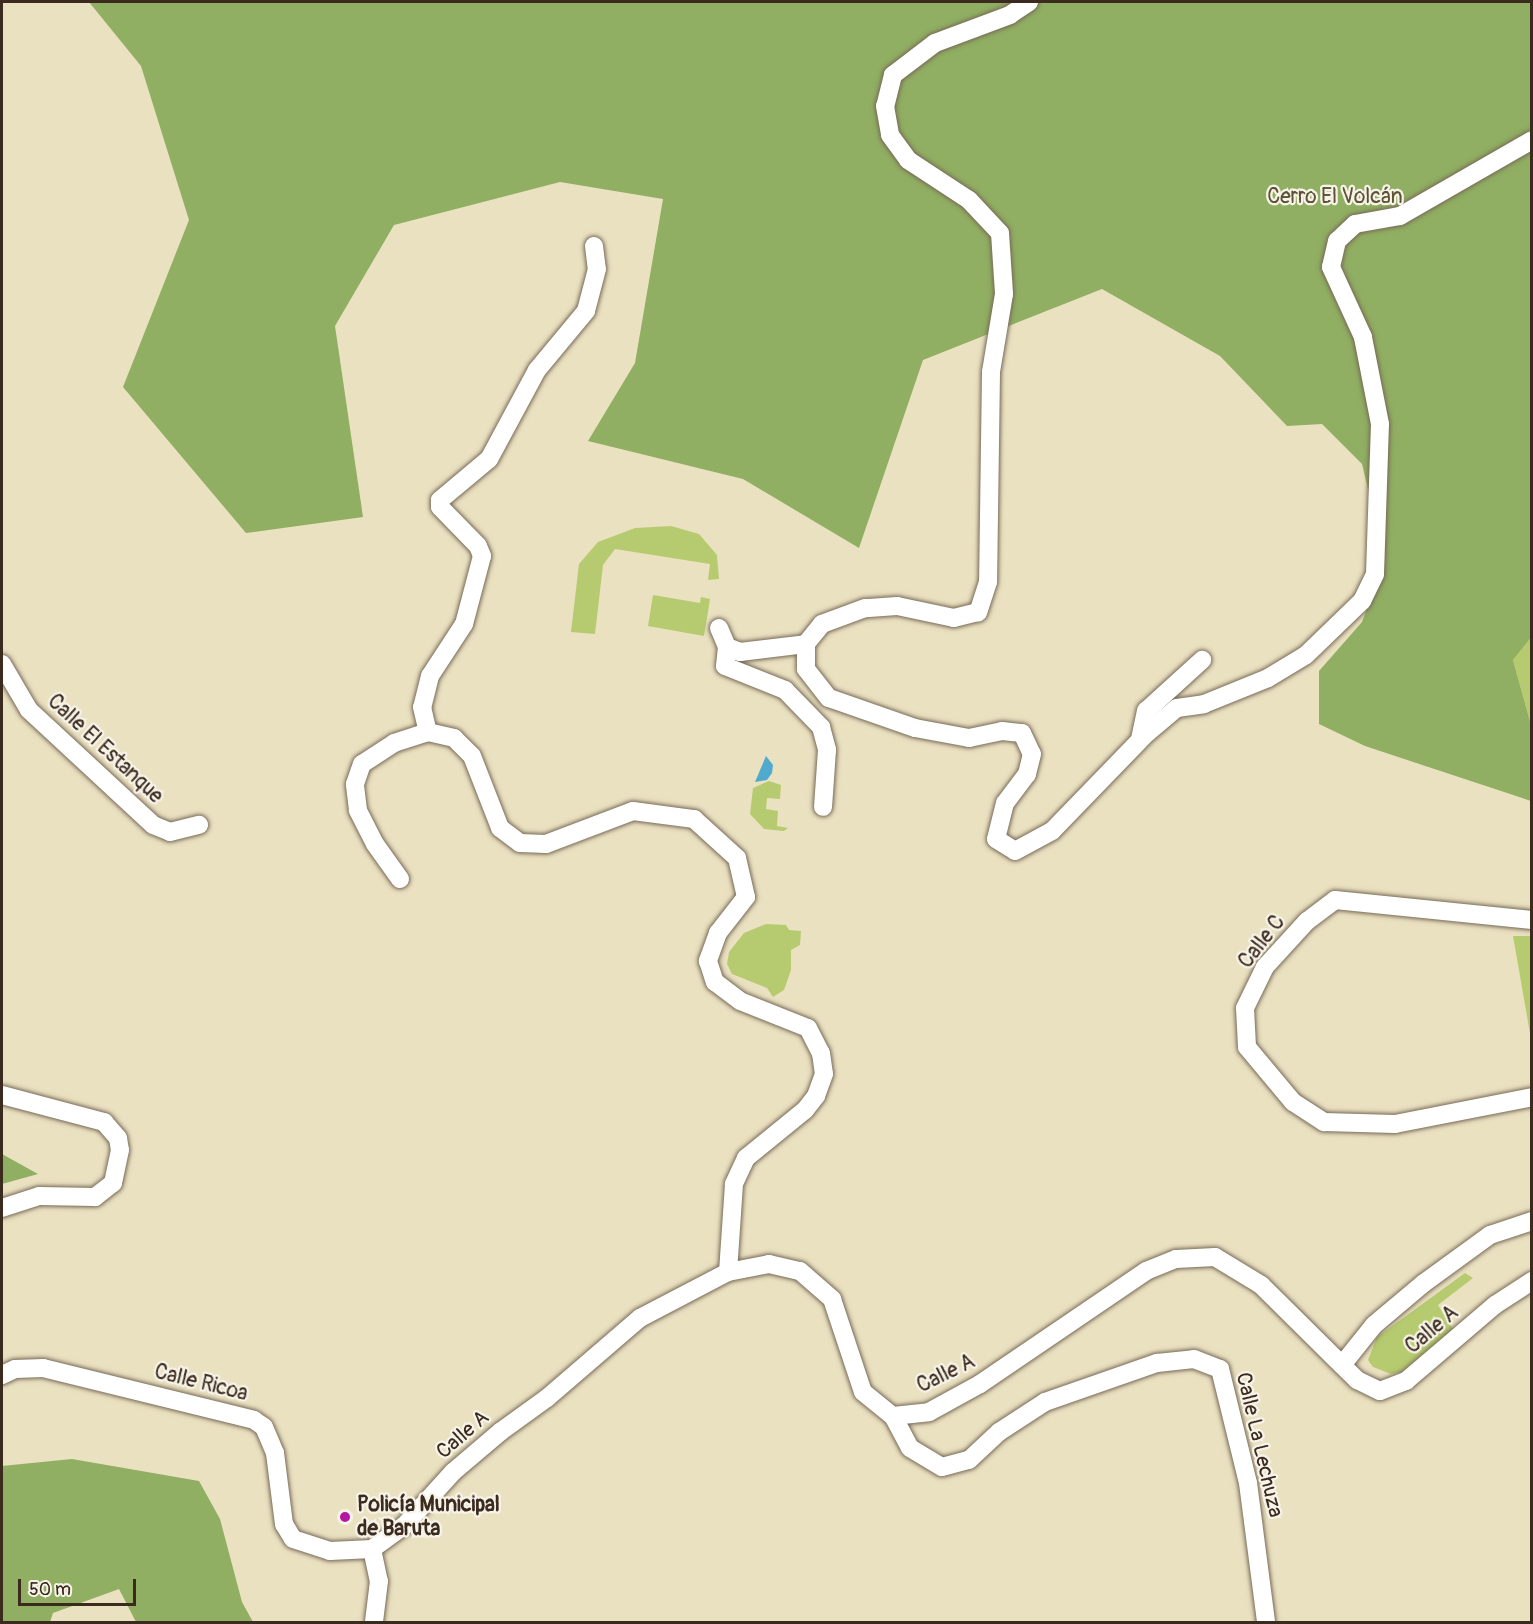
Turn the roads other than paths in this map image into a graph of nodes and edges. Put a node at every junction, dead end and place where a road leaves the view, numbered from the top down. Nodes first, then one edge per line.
1 (1029, 2) edge
2 (1532, 140) edge
3 (594, 246) dead end
4 (719, 628) dead end
5 (806, 644) junction
6 (727, 647) junction
7 (1202, 660) dead end
8 (2, 664) edge
9 (428, 732) junction
10 (1140, 740) junction
11 (823, 807) dead end
12 (199, 825) dead end
13 (400, 879) dead end
14 (1532, 920) edge
15 (2, 1095) edge
16 (1532, 1097) edge
17 (2, 1208) edge
18 (1532, 1221) edge
19 (728, 1272) junction
20 (1532, 1281) edge
21 (1342, 1365) junction
22 (2, 1375) edge
23 (893, 1416) junction
24 (372, 1549) junction
25 (374, 1623) edge
26 (1266, 1623) edge

1 - 5 street
2 - 10 street
3 - 9 street
4 - 6 street
5 - 6 street
5 - 10 street
6 - 11 street
7 - 10 street
8 - 12 street, Calle El Estanque
9 - 13 street
9 - 19 street
14 - 16 street, Calle C
15 - 17 street
18 - 21 street
19 - 23 street, Calle A
19 - 24 street, Calle A
20 - 21 street, Calle A
21 - 23 street, Calle A
22 - 24 street, Calle Ricoa
23 - 26 street, Calle La Lechuza
24 - 25 street

